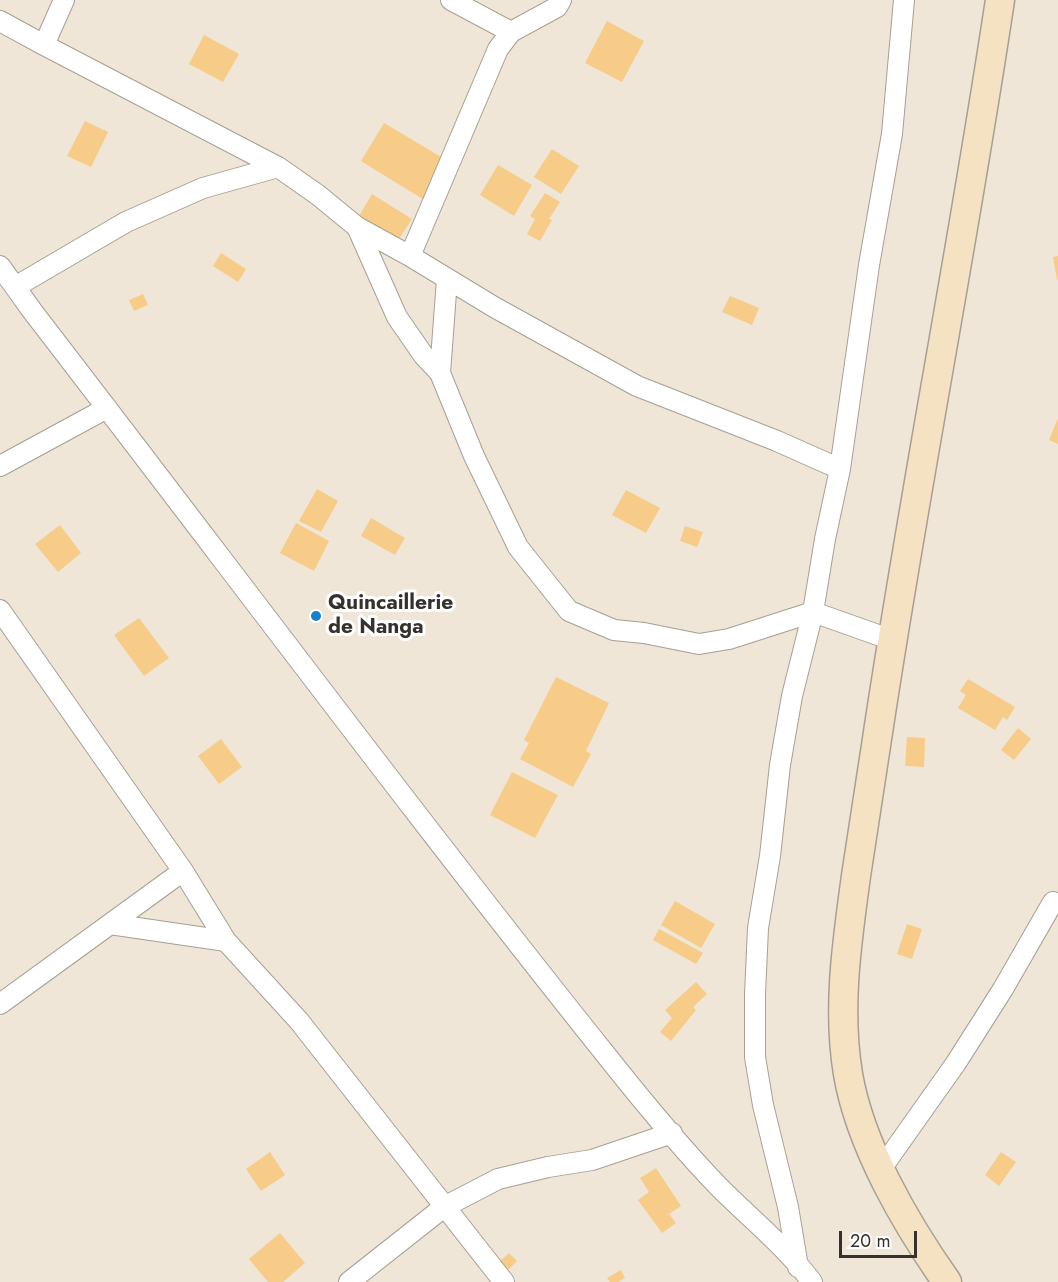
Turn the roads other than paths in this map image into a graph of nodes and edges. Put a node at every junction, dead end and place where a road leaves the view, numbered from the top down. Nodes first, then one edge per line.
1 (64, 0) edge
2 (451, 0) edge
3 (561, 0) edge
4 (904, 0) edge
5 (1000, 0) edge
6 (0, 21) edge
7 (511, 32) junction
8 (44, 45) junction
9 (278, 167) junction
10 (357, 227) junction
11 (410, 256) junction
12 (0, 266) edge
13 (447, 279) junction
14 (15, 287) junction
15 (440, 373) junction
16 (107, 408) junction
17 (0, 466) edge
18 (840, 469) junction
19 (0, 610) edge
20 (813, 612) junction
21 (892, 640) junction
22 (183, 871) junction
23 (1053, 902) dead end
24 (110, 924) junction
25 (226, 942) junction
26 (0, 1004) edge
27 (672, 1133) junction
28 (881, 1169) junction
29 (444, 1207) junction
30 (798, 1273) edge
31 (349, 1282) edge
32 (504, 1282) edge
33 (812, 1282) edge
34 (947, 1282) edge

1 - 8 street
2 - 7 street
3 - 7 street
4 - 18 street
5 - 21 street
6 - 8 street
7 - 11 street
8 - 9 street
9 - 10 street
9 - 14 street
10 - 11 street
10 - 15 street
11 - 13 street
12 - 14 street
13 - 15 street
13 - 18 street
14 - 16 street
15 - 20 street
16 - 17 street
16 - 27 street
18 - 20 street
19 - 22 street
20 - 21 street
20 - 30 street
21 - 28 street
22 - 24 street
22 - 25 street
23 - 28 street
24 - 25 street
24 - 26 street
25 - 29 street
27 - 29 street
27 - 30 street
28 - 34 street
29 - 31 street
29 - 32 street
30 - 33 street

